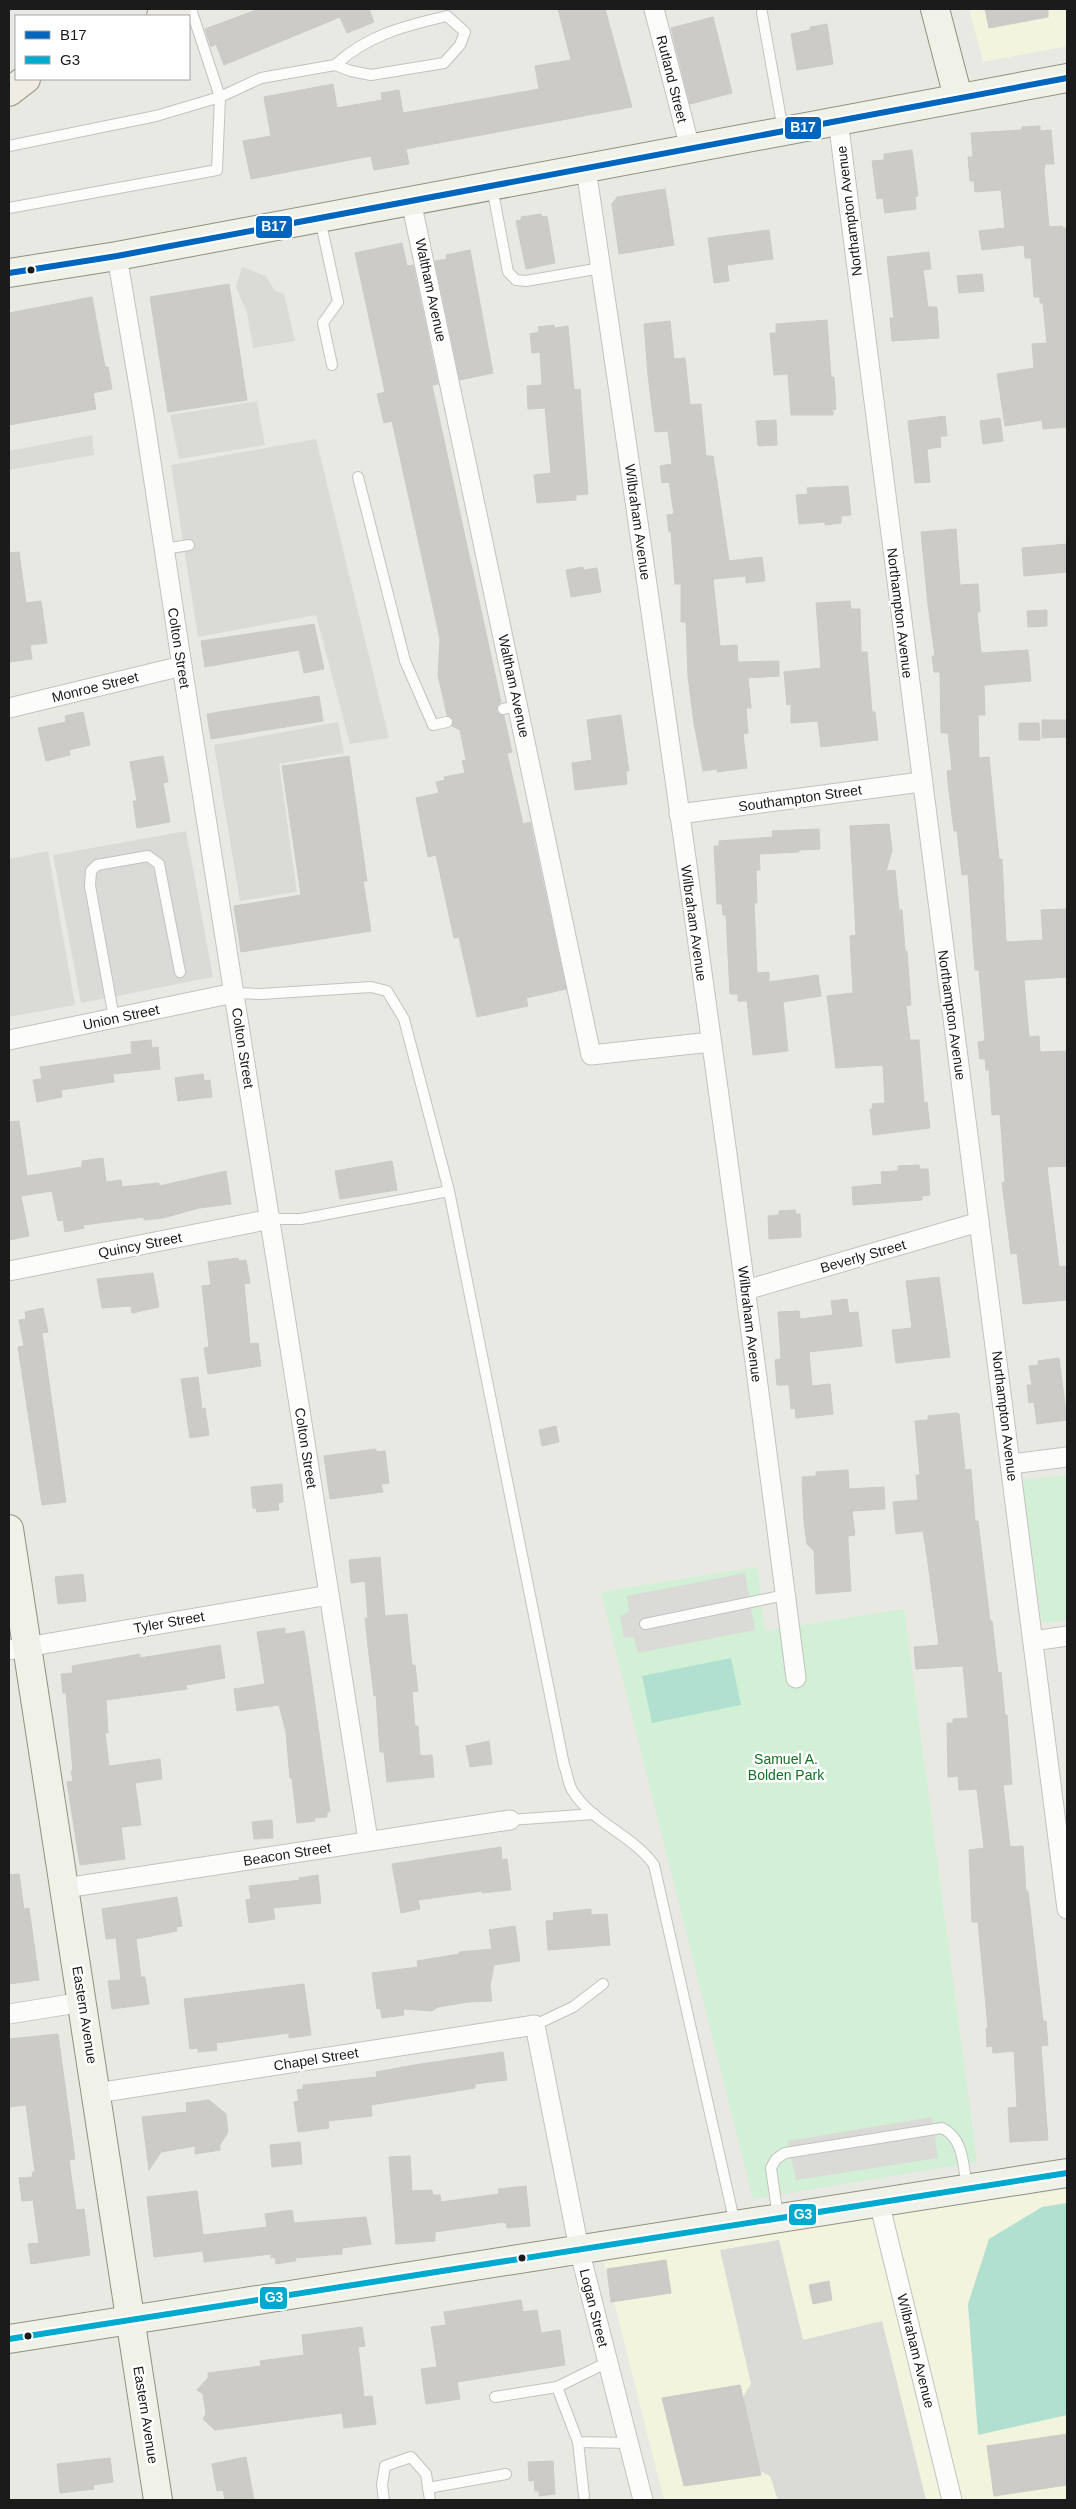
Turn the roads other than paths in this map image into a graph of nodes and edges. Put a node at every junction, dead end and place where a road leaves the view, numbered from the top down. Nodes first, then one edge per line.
1 (177, 9) edge
2 (190, 9) edge
3 (654, 9) edge
4 (935, 9) edge
5 (762, 13) dead end
6 (163, 15) edge
7 (335, 65) junction
8 (1067, 78) edge
9 (25, 80) edge
10 (9, 92) edge
11 (220, 97) junction
12 (958, 97) junction
13 (838, 120) junction
14 (783, 130) junction
15 (9, 146) edge
16 (690, 148) junction
17 (586, 169) junction
18 (491, 186) junction
19 (411, 201) junction
20 (9, 208) edge
21 (320, 218) junction
22 (117, 256) junction
23 (601, 268) junction
24 (9, 273) edge
25 (332, 365) dead end
26 (358, 478) dead end
27 (189, 545) dead end
28 (164, 549) junction
29 (182, 666) junction
30 (9, 708) edge
31 (447, 722) dead end
32 (921, 782) junction
33 (679, 814) junction
34 (180, 972) dead end
35 (234, 993) junction
36 (114, 1018) junction
37 (9, 1040) edge
38 (711, 1042) junction
39 (449, 1191) junction
40 (271, 1219) junction
41 (980, 1222) junction
42 (9, 1271) edge
43 (746, 1290) junction
44 (1067, 1457) edge
45 (1011, 1464) junction
46 (9, 1529) edge
47 (329, 1595) junction
48 (786, 1595) junction
49 (644, 1624) dead end
50 (1067, 1636) edge
51 (1033, 1641) junction
52 (18, 1648) edge
53 (796, 1678) dead end
54 (594, 1814) junction
55 (510, 1820) joint
56 (368, 1840) junction
57 (65, 1888) junction
58 (1067, 1910) edge
59 (603, 1984) dead end
60 (83, 2002) junction
61 (9, 2014) edge
62 (535, 2026) junction
63 (97, 2093) junction
64 (1067, 2173) edge
65 (967, 2188) junction
66 (879, 2202) junction
67 (779, 2218) junction
68 (736, 2225) junction
69 (579, 2249) junction
70 (131, 2319) junction
71 (9, 2339) edge
72 (608, 2362) junction
73 (557, 2388) junction
74 (494, 2397) dead end
75 (578, 2442) junction
76 (628, 2443) junction
77 (506, 2474) dead end
78 (428, 2488) junction
79 (584, 2496) dead end
80 (158, 2500) edge
81 (384, 2500) edge
82 (430, 2500) edge
83 (643, 2500) edge
84 (952, 2500) edge

1 - 6 main road
2 - 11 lane
3 - 16 street, Rutland Street
4 - 12 street
5 - 14 lane
7 - 7 lane
7 - 11 lane
8 - 12 street
9 - 10 main road
11 - 15 lane
11 - 20 lane
12 - 13 street
13 - 14 street
13 - 32 street, Northampton Avenue
14 - 16 street
16 - 17 street
17 - 18 street
17 - 23 street, Wilbraham Avenue
18 - 19 street
18 - 23 lane
19 - 21 street
19 - 38 street, Waltham Avenue
21 - 22 street
21 - 25 lane
22 - 24 street
22 - 28 street, Colton Street
23 - 33 street, Wilbraham Avenue
26 - 31 lane
27 - 28 lane
28 - 29 street, Colton Street
29 - 30 street, Monroe Street
29 - 35 street, Colton Street
32 - 33 street, Southampton Street
32 - 41 street, Northampton Avenue
33 - 38 street, Wilbraham Avenue
34 - 36 lane
35 - 36 street, Union Street
35 - 39 lane
35 - 40 street, Colton Street
36 - 37 street, Union Street
38 - 43 street, Wilbraham Avenue
39 - 40 lane
39 - 54 lane
40 - 42 street, Quincy Street
40 - 47 street, Colton Street
41 - 43 street, Beverly Street
41 - 45 street, Northampton Avenue
43 - 48 street, Wilbraham Avenue
44 - 45 street
45 - 51 street, Northampton Avenue
46 - 52 street, Eastern Avenue
47 - 52 street, Tyler Street
47 - 56 street, Colton Street
48 - 49 lane
48 - 53 street, Wilbraham Avenue
50 - 51 street
51 - 58 street, Northampton Avenue
52 - 57 street, Eastern Avenue
54 - 55 lane
54 - 68 lane
55 - 56 street, Beacon Street
56 - 57 street, Beacon Street
57 - 60 street, Eastern Avenue
59 - 62 lane
60 - 61 street
60 - 63 street, Eastern Avenue
62 - 63 street, Chapel Street
62 - 69 street, Logan Street
63 - 70 street, Eastern Avenue
64 - 65 street
65 - 66 street
65 - 67 lane
66 - 67 street
66 - 84 street, Wilbraham Avenue
67 - 68 street
68 - 69 street
69 - 70 street
69 - 72 street, Logan Street
70 - 71 street
70 - 80 street, Eastern Avenue
72 - 73 lane
72 - 76 street, Logan Street
73 - 74 lane
73 - 75 lane
75 - 76 lane
75 - 79 lane
76 - 83 street, Logan Street
77 - 78 lane
78 - 81 lane
78 - 82 lane

